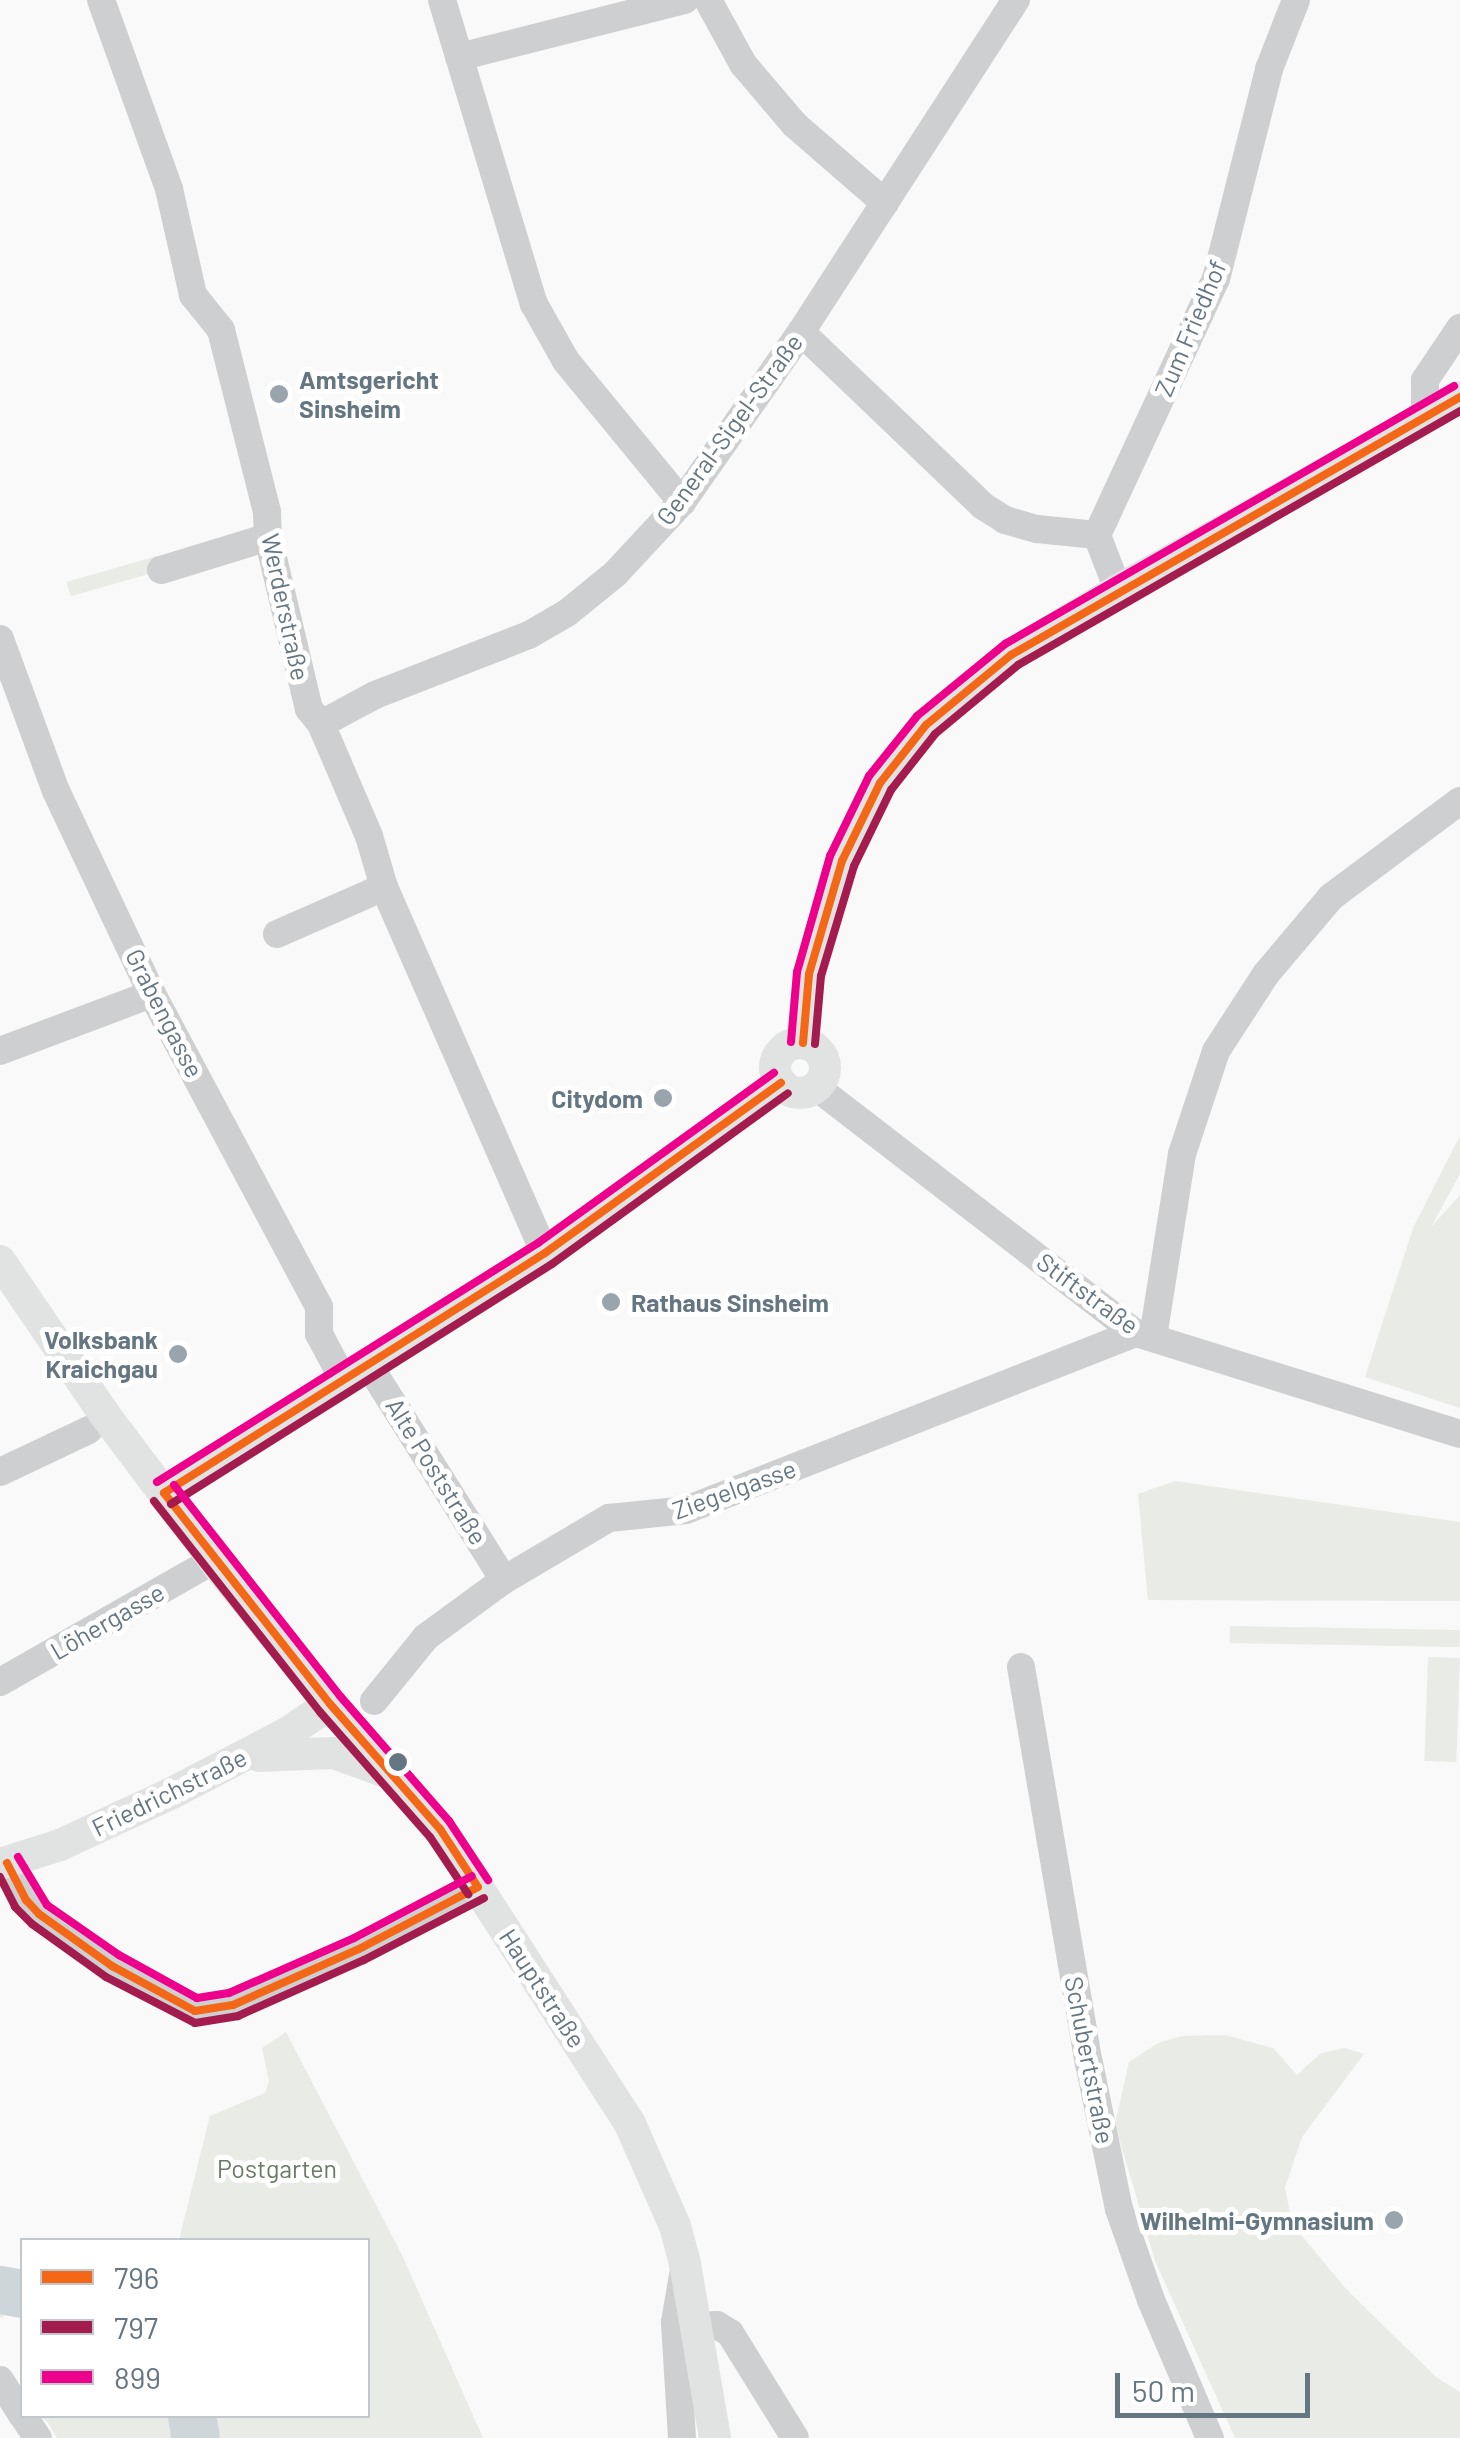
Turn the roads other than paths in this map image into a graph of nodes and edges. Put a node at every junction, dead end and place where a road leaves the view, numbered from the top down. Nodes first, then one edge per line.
1 (101, 0) edge
2 (442, 0) edge
3 (685, 0) edge
4 (708, 0) edge
5 (1016, 0) edge
6 (1296, 0) edge
7 (459, 57) junction
8 (885, 204) junction
9 (1460, 328) edge
10 (801, 332) junction
11 (1460, 396) edge
12 (1424, 416) junction
13 (682, 502) junction
14 (1097, 535) junction
15 (268, 536) junction
16 (162, 570) dead end
17 (1118, 590) junction
18 (0, 639) edge
19 (322, 724) junction
20 (1460, 801) edge
21 (384, 887) junction
22 (277, 934) dead end
23 (152, 994) junction
24 (803, 1043) junction
25 (0, 1051) edge
26 (781, 1083) junction
27 (816, 1087) junction
28 (544, 1253) junction
29 (0, 1260) edge
30 (1144, 1335) junction
31 (355, 1372) junction
32 (89, 1430) dead end
33 (1460, 1434) edge
34 (0, 1472) edge
35 (164, 1493) junction
36 (214, 1560) junction
37 (504, 1580) junction
38 (1021, 1667) dead end
39 (0, 1682) edge
40 (374, 1701) dead end
41 (330, 1704) junction
42 (239, 1759) junction
43 (396, 1777) junction
44 (4, 1863) edge
45 (478, 1886) junction
46 (685, 2264) junction
47 (698, 2326) junction
48 (0, 2380) edge
49 (20, 2410) edge
50 (682, 2438) edge
51 (715, 2438) edge
52 (795, 2438) edge
53 (1210, 2438) edge

1 - 15 street, Werderstraße
2 - 7 street
3 - 7 street
4 - 8 street
5 - 8 street, General-Sigel-Straße
6 - 14 street, Zum Friedhof
7 - 13 street
8 - 10 street, General-Sigel-Straße
9 - 12 street
10 - 13 street, General-Sigel-Straße
10 - 14 street
11 - 12 main road
12 - 17 main road
13 - 19 street, General-Sigel-Straße
14 - 17 street
15 - 16 street
15 - 19 street, Werderstraße
17 - 24 main road
18 - 23 street, Grabengasse
19 - 21 street, Werderstraße
20 - 30 street
21 - 22 street
21 - 28 street, Werderstraße
23 - 25 street
23 - 31 street, Grabengasse
24 - 26 main road
24 - 27 main road
26 - 27 main road
26 - 28 main road
27 - 30 street, Stiftstraße
28 - 31 main road
29 - 35 main road, Hauptstraße
30 - 33 street, Stiftstraße
30 - 37 street, Ziegelgasse
31 - 35 main road
31 - 37 street, Alte Poststraße
32 - 34 street
35 - 36 main road, Hauptstraße
36 - 39 street, Löhergasse
36 - 41 main road, Hauptstraße
37 - 40 street, Ziegelgasse
38 - 53 street, Schubertstraße
41 - 42 main road, Friedrichstraße
41 - 43 main road, Hauptstraße
42 - 43 main road
42 - 44 main road, Friedrichstraße
43 - 45 main road, Hauptstraße
44 - 45 street
45 - 46 main road, Hauptstraße
46 - 47 main road, Hauptstraße
46 - 50 street
47 - 51 main road, Hauptstraße
47 - 52 street
48 - 49 street

